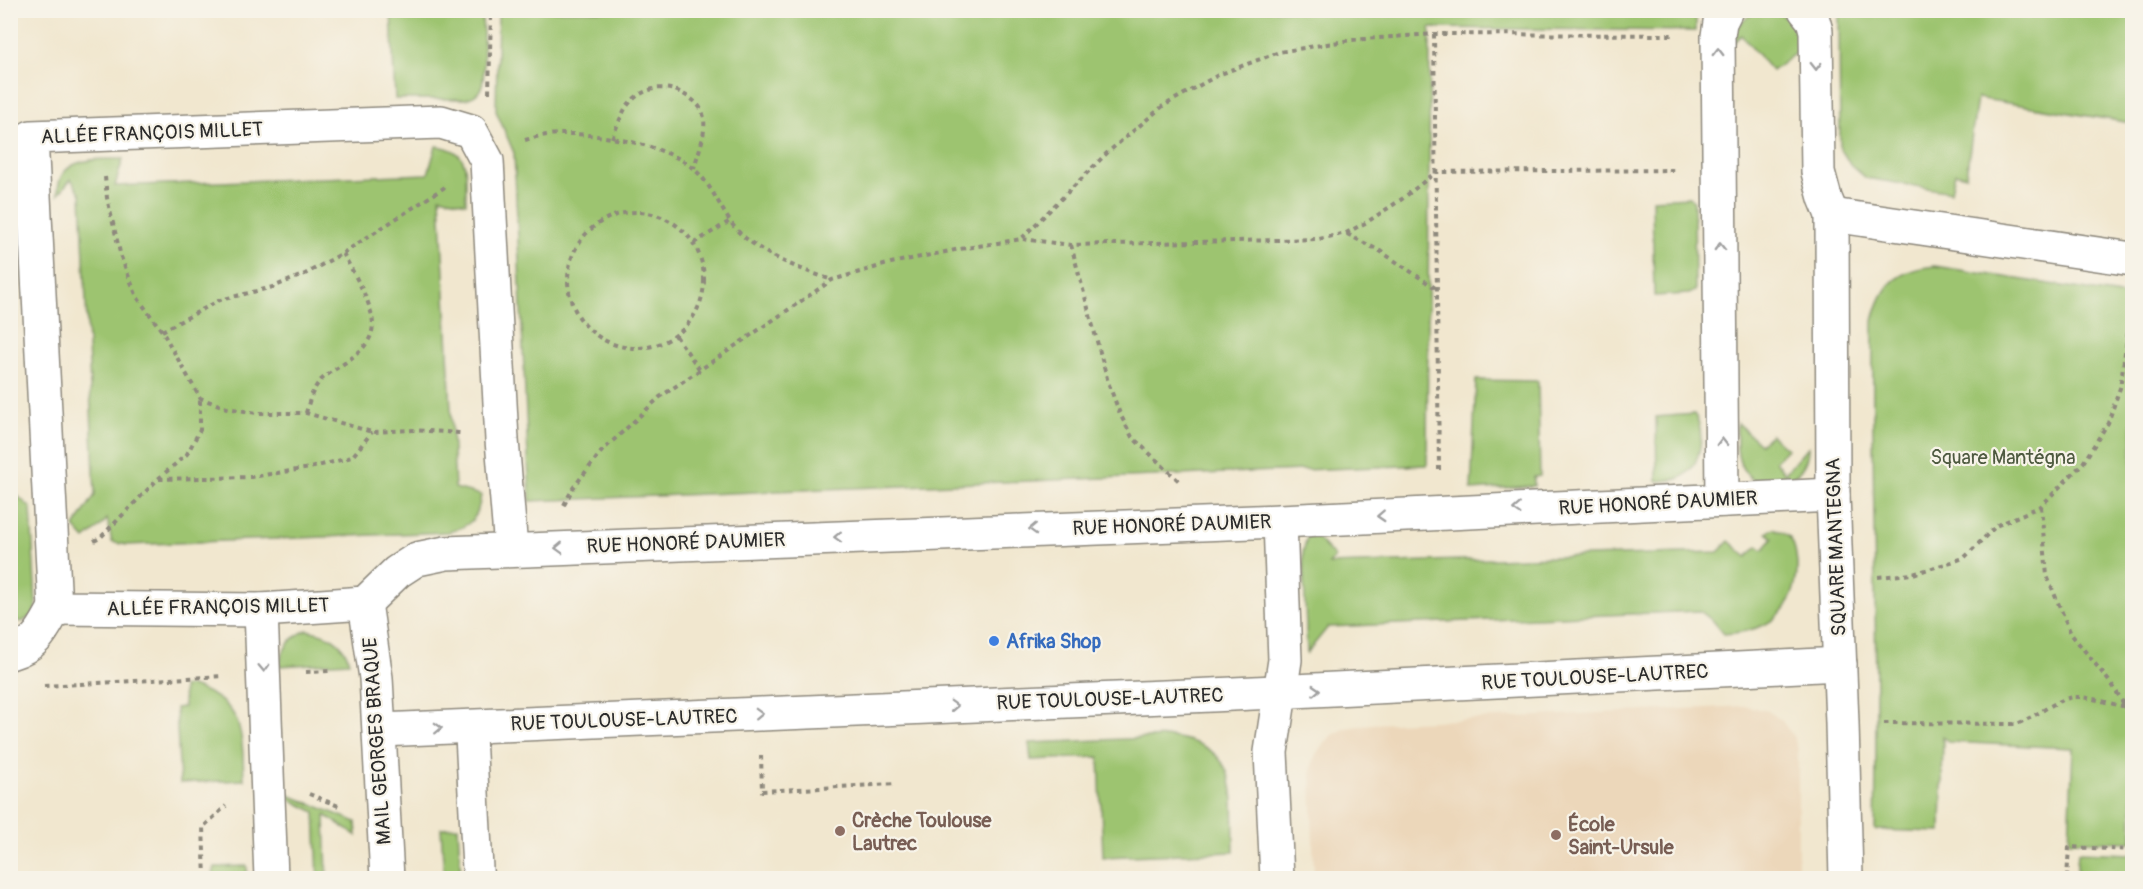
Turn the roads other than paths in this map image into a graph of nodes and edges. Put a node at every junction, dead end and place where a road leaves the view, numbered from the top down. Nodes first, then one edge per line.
1 (1805, 10) edge
2 (1722, 23) edge
3 (21, 137) edge
4 (1832, 215) junction
5 (2133, 259) edge
6 (1833, 495) junction
7 (1722, 500) junction
8 (1280, 521) junction
9 (511, 549) junction
10 (365, 603) junction
11 (55, 608) junction
12 (261, 610) junction
13 (11, 652) edge
14 (1840, 664) junction
15 (1282, 691) junction
16 (470, 726) junction
17 (380, 730) junction
18 (271, 879) edge
19 (387, 879) edge
20 (478, 879) edge
21 (1277, 879) edge
22 (1846, 879) edge

1 -> 4 street, SQUARE MANTEGNA
7 -> 2 street
3 - 9 street, ALLÉE FRANÇOIS MILLET
3 - 11 street, ALLÉE FRANÇOIS MILLET
4 - 5 street
4 - 6 street, SQUARE MANTEGNA
6 - 7 street, RUE HONORÉ DAUMIER
6 - 14 street, SQUARE MANTEGNA
7 -> 8 street, RUE HONORÉ DAUMIER
8 -> 9 street, RUE HONORÉ DAUMIER
8 - 15 street
9 - 10 street
10 - 12 street, ALLÉE FRANÇOIS MILLET
10 - 17 street, MAIL GEORGES BRAQUE
11 - 12 street, ALLÉE FRANÇOIS MILLET
11 - 13 street
12 -> 18 street
15 -> 14 street, RUE TOULOUSE-LAUTREC
14 - 22 street, SQUARE MANTEGNA
16 -> 15 street, RUE TOULOUSE-LAUTREC
15 - 21 street
17 -> 16 street, RUE TOULOUSE-LAUTREC
16 - 20 lane
17 - 19 street, MAIL GEORGES BRAQUE

